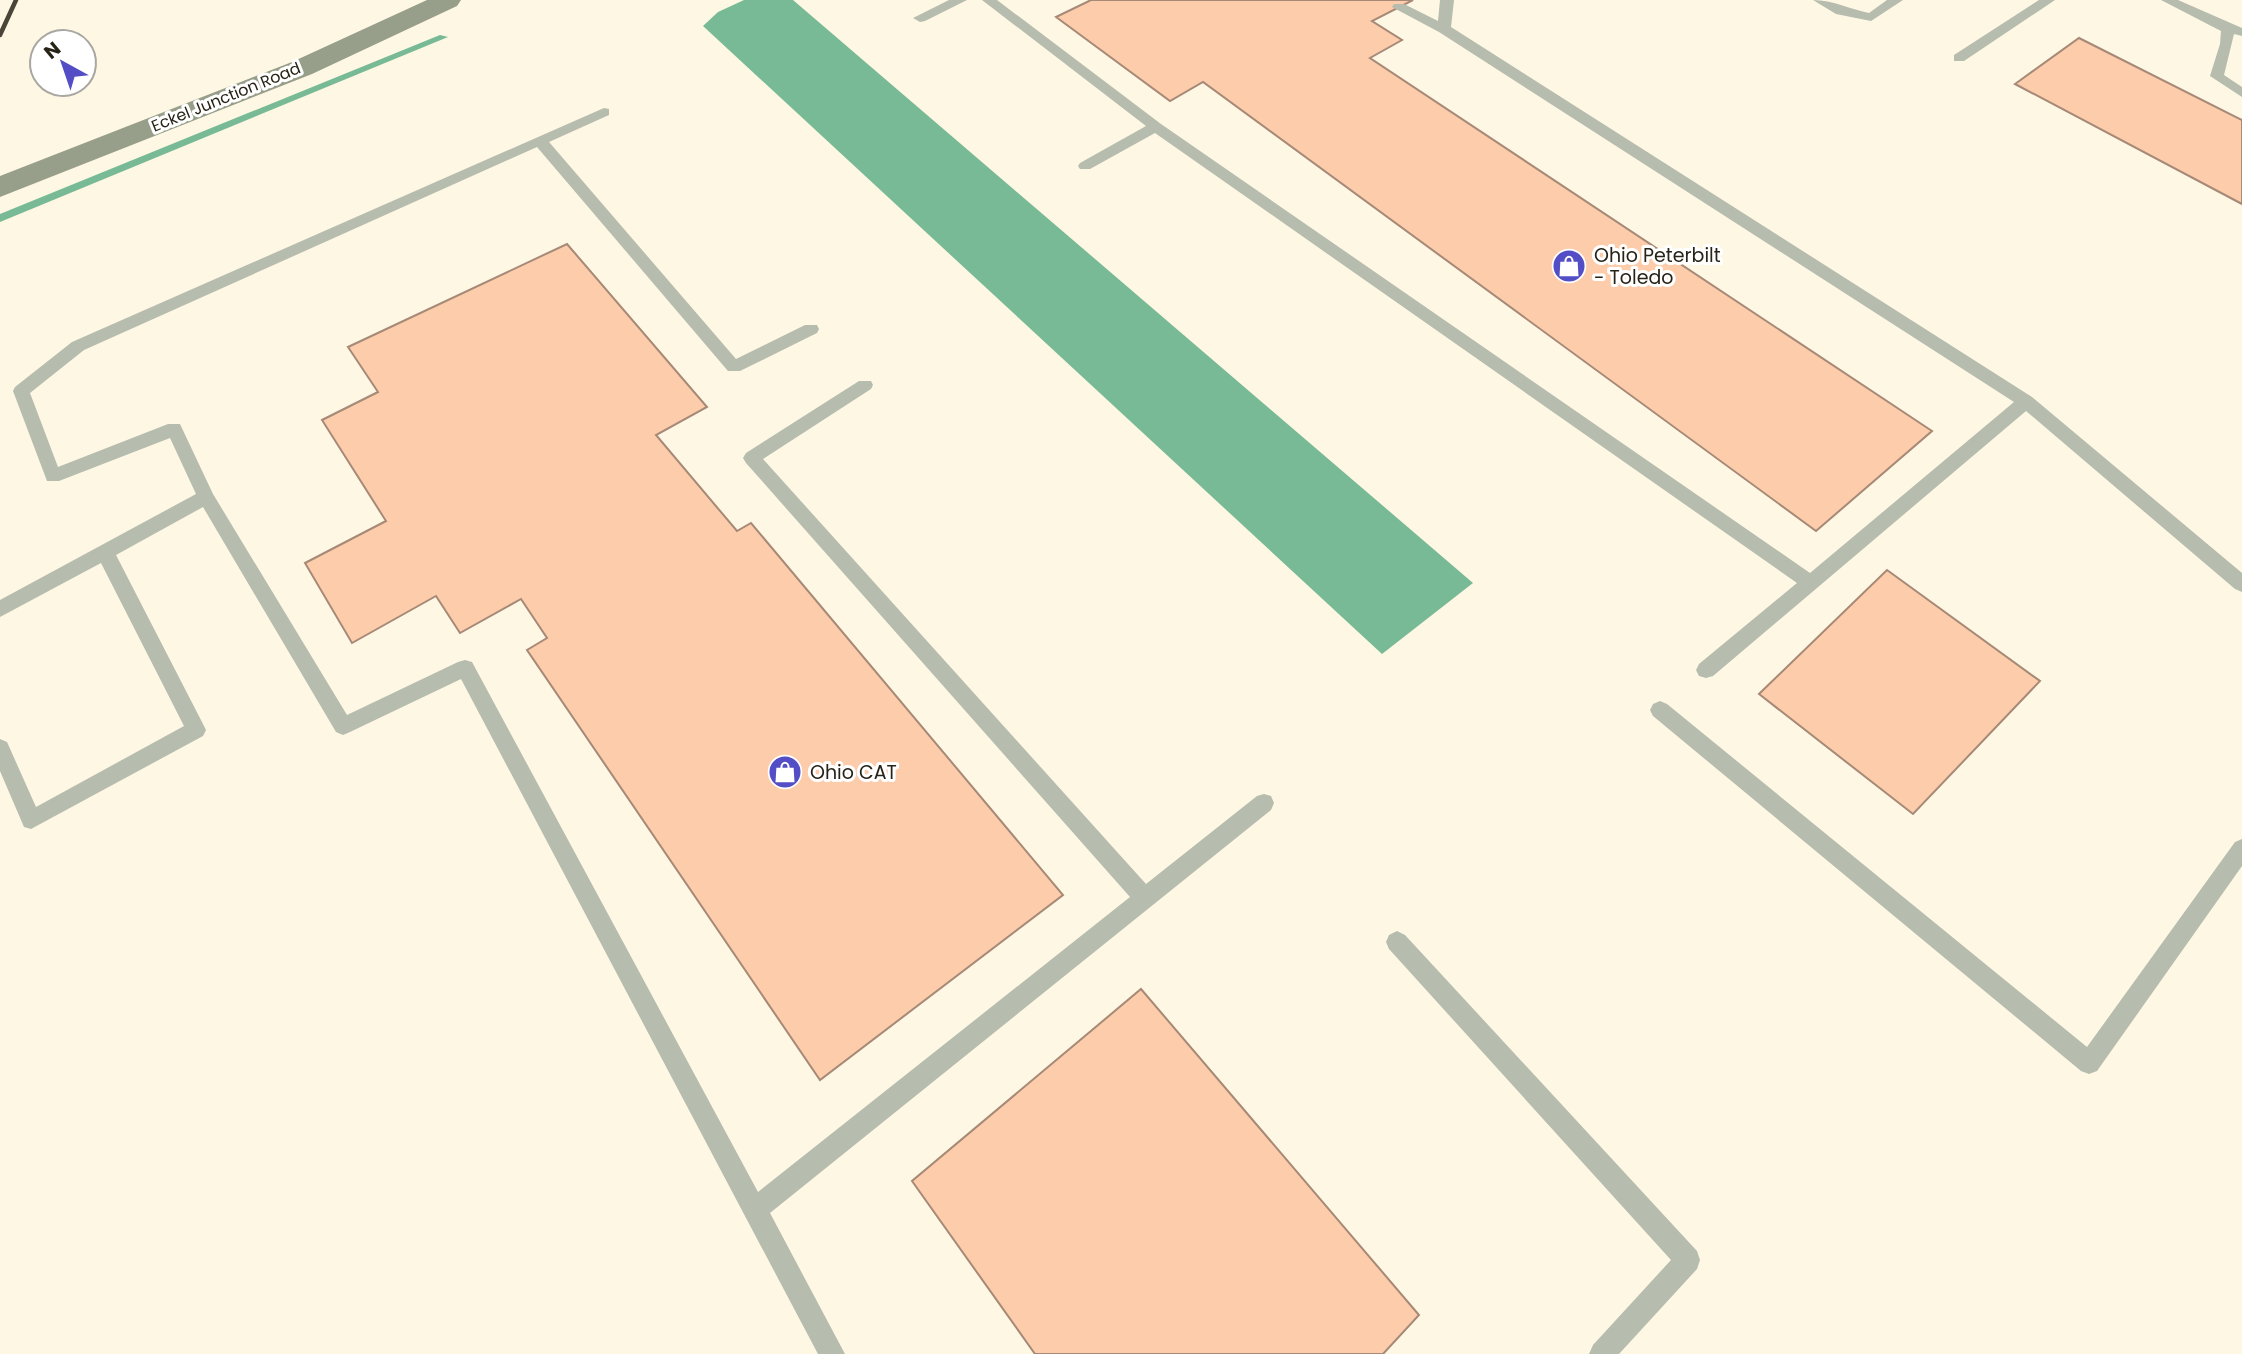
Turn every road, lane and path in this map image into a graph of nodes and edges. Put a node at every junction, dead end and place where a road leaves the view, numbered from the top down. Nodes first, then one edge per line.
1 (437, 0) edge
2 (448, 0) edge
3 (960, 0) edge
4 (989, 0) edge
5 (1447, 0) edge
6 (1820, 0) edge
7 (1896, 0) edge
8 (2048, 0) edge
9 (2168, 0) edge
10 (1399, 7) dead end
11 (920, 18) dead end
12 (1444, 29) junction
13 (2235, 31) edge
14 (1959, 58) dead end
15 (2242, 93) edge
16 (604, 112) dead end
17 (1156, 127) junction
18 (540, 141) junction
19 (0, 165) edge
20 (1085, 166) dead end
21 (0, 187) edge
22 (811, 328) dead end
23 (865, 385) dead end
24 (2026, 401) junction
25 (206, 497) junction
26 (105, 552) junction
27 (1811, 583) junction
28 (2242, 584) edge
29 (0, 609) edge
30 (1706, 670) dead end
31 (1660, 710) dead end
32 (0, 748) edge
33 (1264, 803) dead end
34 (2242, 849) edge
35 (1144, 898) junction
36 (1397, 942) dead end
37 (755, 1210) junction
38 (832, 1354) edge
39 (1602, 1354) edge

1 - 19 street, Eckel Junction Road
2 - 21 street, Eckel Junction Road
3 - 11 lane
4 - 17 lane
5 - 12 lane
6 - 7 lane
8 - 14 lane
9 - 13 lane
10 - 12 lane
12 - 24 lane
13 - 15 lane
16 - 18 lane
17 - 20 lane
17 - 27 lane
18 - 22 lane
18 - 25 lane
23 - 35 lane
24 - 27 lane
24 - 28 lane
25 - 26 lane
25 - 37 lane
26 - 29 lane
26 - 32 lane
27 - 30 lane
31 - 34 lane
33 - 35 lane
35 - 37 lane
36 - 39 lane
37 - 38 lane

